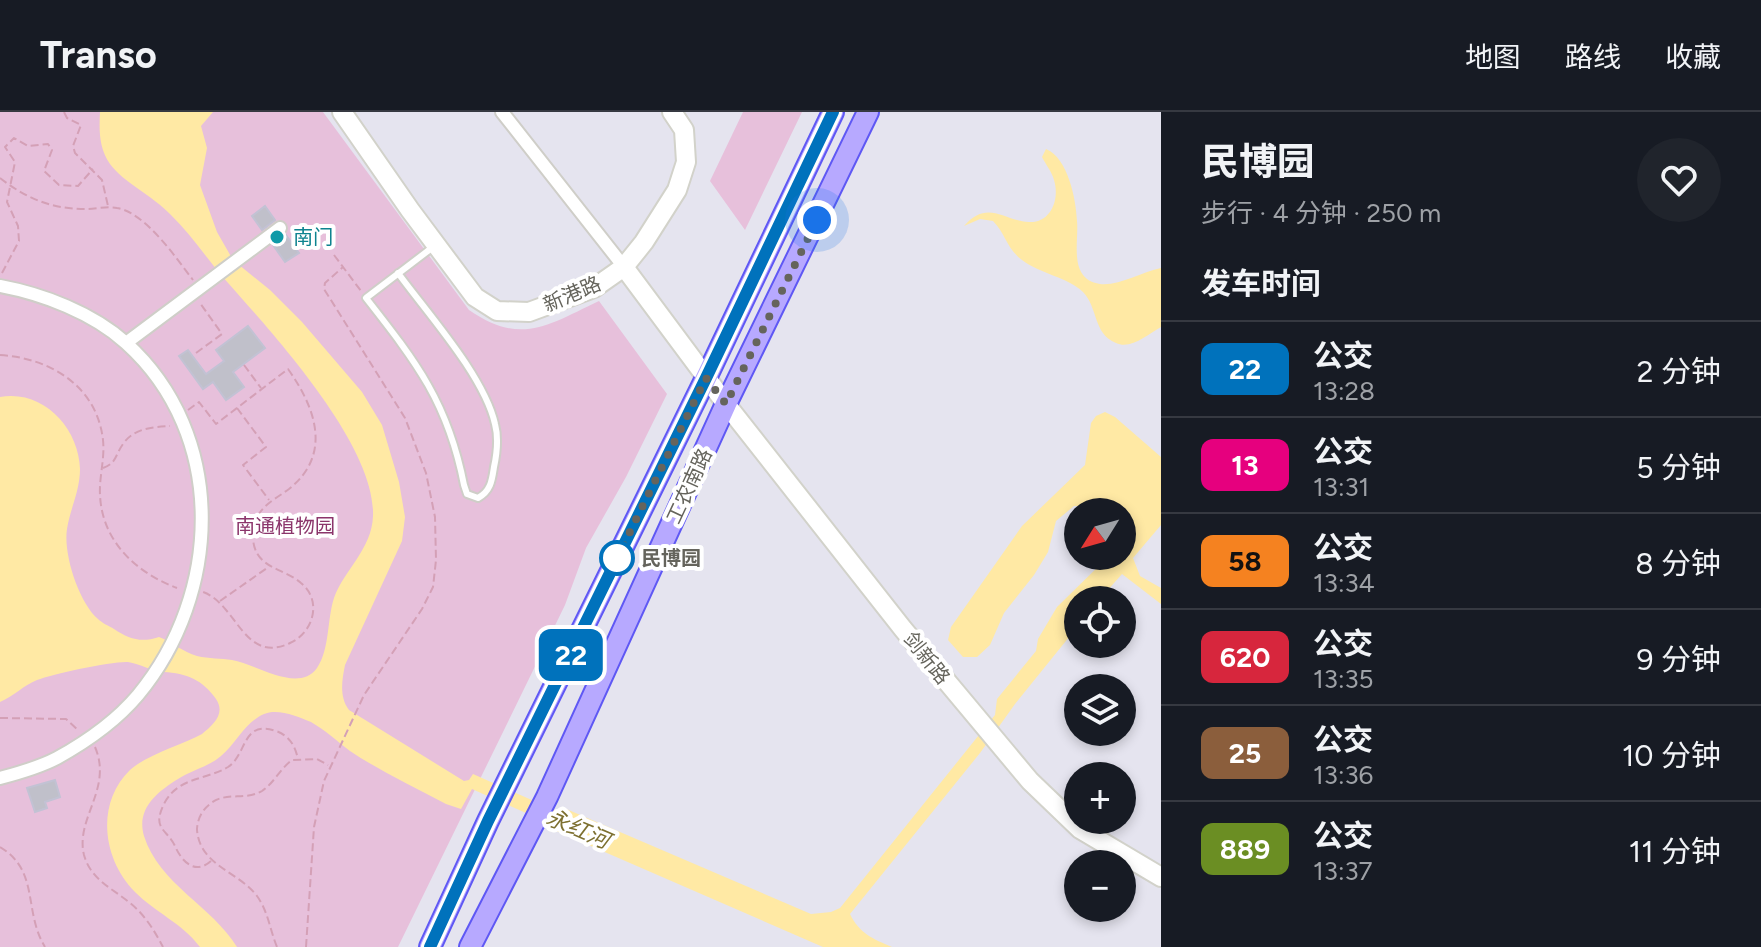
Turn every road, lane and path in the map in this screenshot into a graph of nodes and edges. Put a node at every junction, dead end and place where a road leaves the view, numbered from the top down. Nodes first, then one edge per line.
1 (64, 112) edge
2 (342, 112) edge
3 (502, 112) edge
4 (672, 112) edge
5 (833, 112) edge
6 (868, 112) edge
7 (93, 169) junction
8 (0, 178) edge
9 (11, 186) junction
10 (108, 208) junction
11 (280, 228) dead end
12 (436, 244) junction
13 (334, 255) dead end
14 (343, 267) junction
15 (624, 267) junction
16 (398, 273) dead end
17 (0, 286) edge
18 (195, 290) junction
19 (366, 298) junction
20 (126, 343) junction
21 (196, 353) dead end
22 (244, 365) dead end
23 (706, 378) junction
24 (262, 389) dead end
25 (726, 404) junction
26 (237, 408) dead end
27 (183, 421) junction
28 (101, 469) dead end
29 (269, 501) dead end
30 (269, 566) dead end
31 (220, 602) dead end
32 (0, 718) edge
33 (88, 739) junction
34 (298, 759) junction
35 (330, 766) junction
36 (0, 778) edge
37 (0, 847) edge
38 (211, 860) junction
39 (1161, 877) edge
40 (45, 947) edge
41 (163, 947) edge
42 (277, 947) edge
43 (306, 947) edge
44 (430, 947) edge
45 (470, 947) edge

1 - 7 path
2 - 12 street, 新港路
3 - 15 street
4 - 15 street, 新港路
5 - 23 main road, 工农南路
6 - 25 main road, 工农南路
7 - 9 path
7 - 10 path
8 - 9 path
9 - 10 path
9 - 17 path
10 - 18 path
11 - 18 street
12 - 15 street, 新港路
12 - 19 lane
13 - 14 path
14 - 19 path
14 - 35 path
15 - 23 street, 剑新路
16 - 19 lane
17 - 20 street
18 - 20 street
18 - 21 path
20 - 27 street
22 - 24 path
23 - 25 street, 剑新路
23 - 44 main road, 工农南路
25 - 39 street, 剑新路
25 - 45 main road, 工农南路
26 - 29 path
27 - 28 path
27 - 33 street
30 - 31 path
32 - 33 path
33 - 36 street
33 - 41 path
34 - 35 path
34 - 38 path
34 - 38 path
35 - 43 path
37 - 40 path
38 - 42 path

